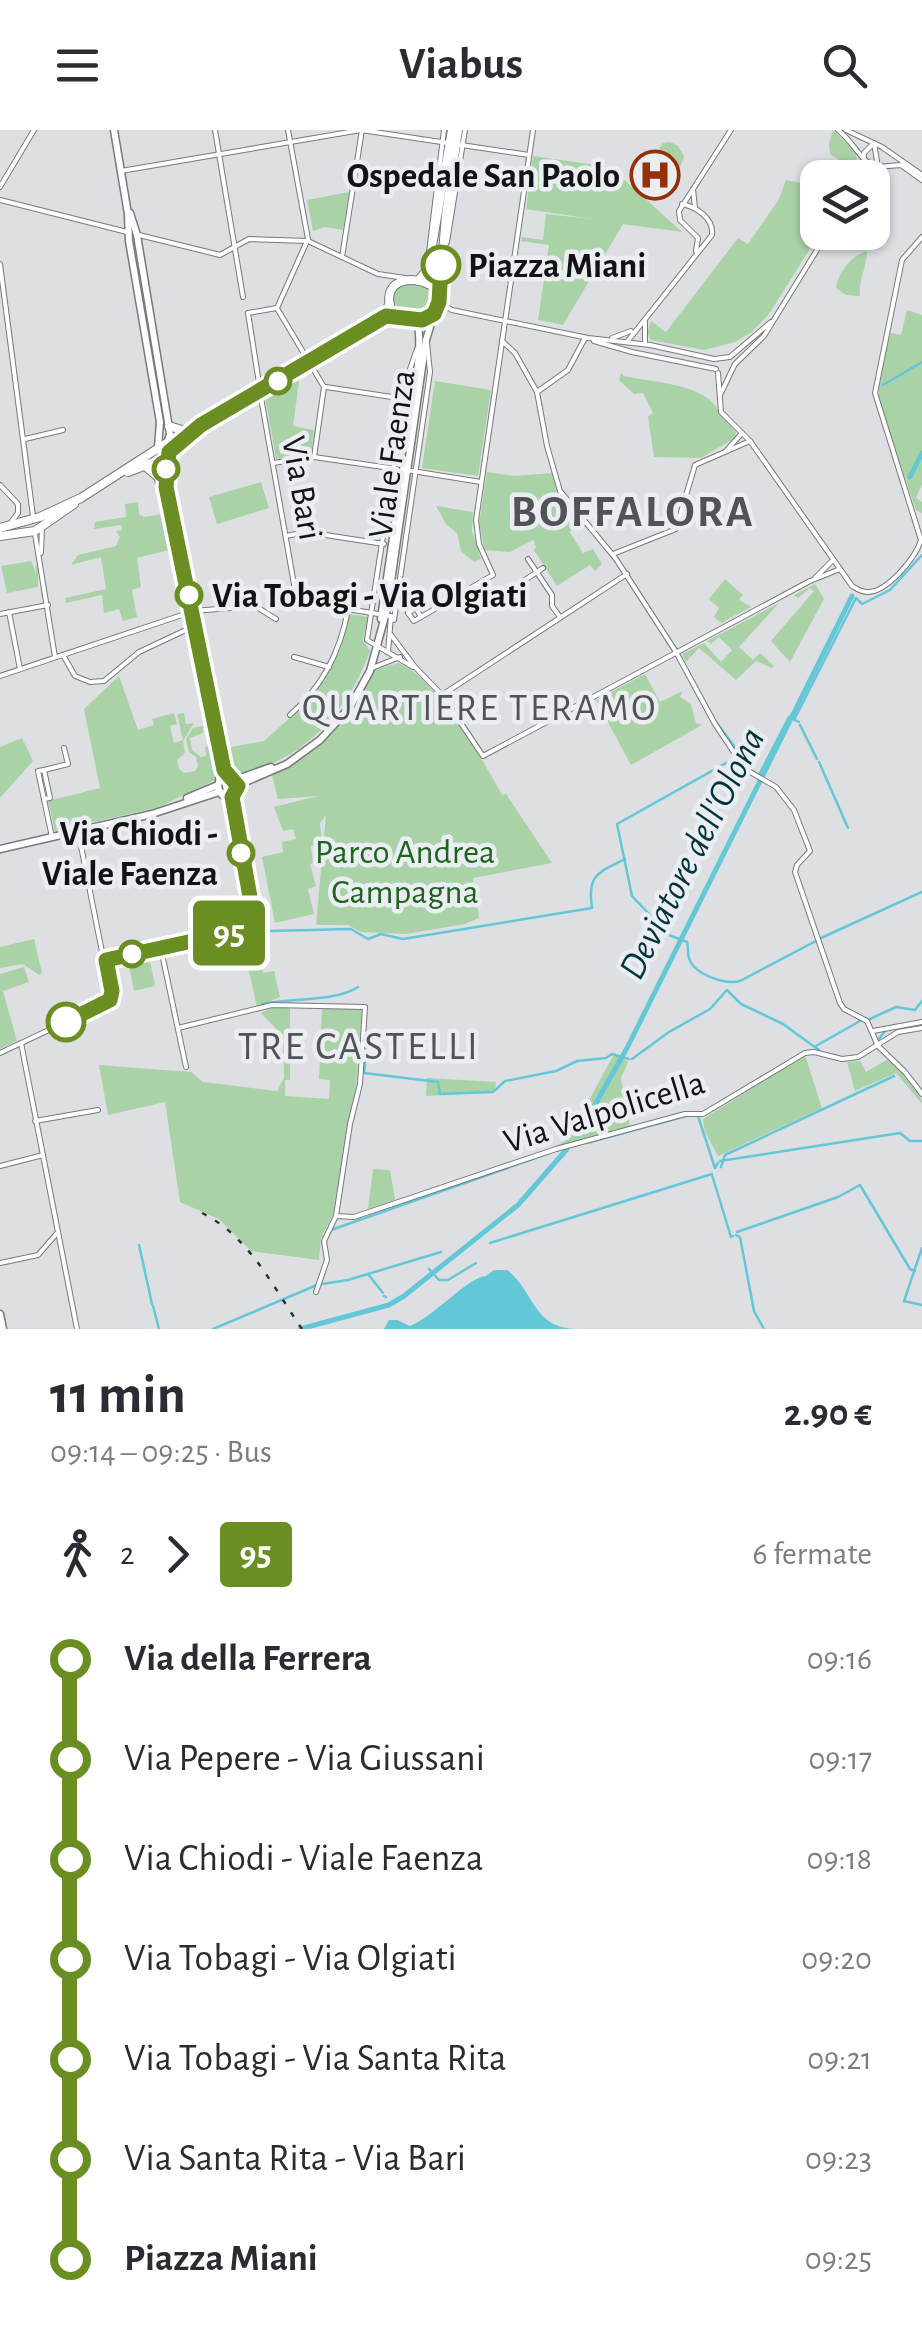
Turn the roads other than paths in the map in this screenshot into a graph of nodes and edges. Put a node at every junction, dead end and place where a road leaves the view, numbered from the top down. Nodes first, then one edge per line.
1 (34, 130) edge
2 (114, 130) edge
3 (215, 130) edge
4 (288, 130) edge
5 (362, 130) edge
6 (455, 130) edge
7 (533, 130) edge
8 (731, 130) edge
9 (838, 130) edge
10 (846, 130) edge
11 (290, 143) junction
12 (874, 143) junction
13 (453, 144) junction
14 (530, 155) junction
15 (220, 156) junction
16 (864, 157) junction
17 (864, 160) edge
18 (867, 160) edge
19 (875, 160) edge
20 (890, 166) edge
21 (121, 171) junction
22 (922, 177) edge
23 (693, 189) junction
24 (0, 195) edge
25 (682, 204) junction
26 (695, 208) junction
27 (127, 211) junction
28 (115, 229) junction
29 (137, 235) junction
30 (921, 238) edge
31 (308, 242) junction
32 (235, 246) junction
33 (816, 250) edge
34 (694, 256) junction
35 (342, 257) junction
36 (0, 264) edge
37 (378, 274) junction
38 (405, 278) junction
39 (418, 281) junction
40 (438, 290) junction
41 (390, 291) junction
42 (243, 296) dead end
43 (389, 304) junction
44 (144, 307) junction
45 (277, 308) junction
46 (436, 309) junction
47 (452, 310) junction
48 (648, 314) junction
49 (400, 316) junction
50 (416, 319) junction
51 (505, 321) junction
52 (770, 322) junction
53 (635, 328) junction
54 (586, 338) junction
55 (607, 340) junction
56 (502, 341) junction
57 (627, 342) junction
58 (645, 344) junction
59 (417, 349) junction
60 (668, 349) junction
61 (633, 352) junction
62 (730, 357) junction
63 (667, 358) junction
64 (719, 359) junction
65 (308, 360) junction
66 (735, 364) junction
67 (717, 371) junction
68 (160, 372) junction
69 (151, 373) junction
70 (727, 376) junction
71 (324, 386) junction
72 (260, 389) junction
73 (536, 392) junction
74 (719, 398) junction
75 (405, 399) junction
76 (166, 423) junction
77 (201, 425) junction
78 (63, 430) dead end
79 (185, 430) junction
80 (742, 432) junction
81 (24, 439) junction
82 (750, 441) junction
83 (165, 447) junction
84 (726, 451) junction
85 (314, 457) junction
86 (159, 458) junction
87 (273, 463) junction
88 (144, 465) junction
89 (405, 470) junction
90 (158, 477) junction
91 (114, 478) junction
92 (482, 482) junction
93 (0, 485) edge
94 (919, 519) edge
95 (38, 523) junction
96 (3, 525) edge
97 (286, 536) junction
98 (0, 538) edge
99 (384, 544) junction
100 (613, 554) junction
101 (528, 559) dead end
102 (833, 560) junction
103 (543, 568) dead end
104 (840, 569) junction
105 (537, 572) junction
106 (626, 574) junction
107 (814, 578) junction
108 (522, 582) dead end
109 (48, 605) junction
110 (348, 610) junction
111 (9, 612) junction
112 (189, 612) junction
113 (0, 614) edge
114 (380, 614) junction
115 (421, 617) dead end
116 (560, 617) junction
117 (276, 619) dead end
118 (189, 629) junction
119 (391, 635) junction
120 (377, 647) junction
121 (399, 648) junction
122 (388, 652) junction
123 (676, 652) junction
124 (62, 655) junction
125 (55, 657) junction
126 (294, 657) dead end
127 (400, 657) junction
128 (414, 667) junction
129 (329, 668) junction
130 (20, 669) junction
131 (370, 671) junction
132 (0, 674) edge
133 (442, 695) junction
134 (290, 715) dead end
135 (64, 748) dead end
136 (227, 787) junction
137 (78, 831) junction
138 (52, 837) junction
139 (1, 846) edge
140 (160, 948) junction
141 (106, 960) junction
142 (922, 1025) edge
143 (178, 1028) junction
144 (872, 1031) junction
145 (21, 1043) junction
146 (878, 1046) junction
147 (0, 1053) edge
148 (186, 1067) dead end
149 (922, 1094) edge
150 (98, 1110) dead end
151 (35, 1121) junction
152 (43, 1155) junction
153 (0, 1166) edge
154 (336, 1216) junction
155 (58, 1232) junction
156 (0, 1263) edge
157 (316, 1292) dead end
158 (0, 1314) edge
159 (4, 1329) edge
160 (77, 1329) edge

1 - 24 street
2 - 21 street
3 - 15 street
4 - 11 street
5 - 11 street
5 - 13 street
5 - 35 street
6 - 13 main road
7 - 14 street
8 - 23 street
9 - 16 street
10 - 12 street
11 - 15 street
11 - 31 street
12 - 16 street
12 - 19 street
12 - 22 street
13 - 14 street
13 - 39 main road
13 - 40 main road
14 - 51 street
15 - 21 street
15 - 32 street
16 - 17 street
16 - 18 street
20 - 22 street
21 - 27 street
23 - 25 street
23 - 26 street
24 - 28 street
25 - 26 street
25 - 34 street
26 - 34 street
27 - 28 street
27 - 29 street
28 - 29 street
29 - 32 street
29 - 44 street
29 - 44 street
30 - 94 street
31 - 32 street
31 - 35 street
31 - 45 street
32 - 42 street
33 - 52 street
34 - 48 street
35 - 37 street
36 - 81 street
37 - 38 street
37 - 41 street
38 - 39 main road
38 - 41 main road
39 - 40 main road
40 - 46 main road
41 - 43 main road
43 - 49 main road
43 - 65 main road
44 - 68 street
44 - 69 street
45 - 65 street
45 - 72 street, Via Bari
46 - 47 street
46 - 47 street
46 - 50 main road
46 - 89 street, Viale Faenza
47 - 51 street
48 - 53 street
48 - 58 street
49 - 50 main road
49 - 65 main road
50 - 59 street, Viale Faenza
51 - 54 street
51 - 56 street
52 - 62 street
52 - 66 street
53 - 55 street
53 - 57 street
54 - 55 street
54 - 61 street
54 - 73 street
55 - 57 street
56 - 73 street
56 - 92 street
57 - 58 street
57 - 61 street
58 - 60 street
58 - 61 street
59 - 75 street, Viale Faenza
59 - 89 street, Viale Faenza
60 - 63 street
60 - 64 street
61 - 63 street
62 - 64 street
62 - 66 street
63 - 67 street
64 - 67 street
65 - 71 street
65 - 72 main road
66 - 70 street
67 - 70 street
67 - 74 street
68 - 69 street
68 - 76 street
69 - 76 street
70 - 74 street
71 - 75 street
71 - 85 street
72 - 77 main road
72 - 87 street, Via Bari
73 - 100 street
74 - 80 street
75 - 89 street, Viale Faenza
76 - 79 main road
76 - 83 street
77 - 79 main road
77 - 83 main road
78 - 81 street
79 - 83 main road
80 - 82 street
80 - 84 street
81 - 95 street
82 - 84 street
82 - 102 street
83 - 86 main road
83 - 91 main road
83 - 112 street
84 - 100 street
85 - 87 street
85 - 89 street
86 - 88 main road
86 - 90 street
87 - 97 street, Via Bari
88 - 90 main road
88 - 91 main road
89 - 92 street
89 - 99 street, Viale Faenza
89 - 114 street, Viale Faenza
89 - 119 street, Viale Faenza
90 - 112 street
91 - 95 main road
92 - 115 street
93 - 96 street
94 - 104 street
95 - 96 main road
95 - 98 main road
95 - 109 street
97 - 99 street
97 - 110 street, Via Bari
99 - 114 street, Viale Faenza
100 - 106 street
101 - 105 street
102 - 104 street
102 - 107 street
103 - 105 street
104 - 107 street
105 - 108 street
105 - 116 street
106 - 116 street
106 - 123 street
107 - 123 street
109 - 111 street
109 - 125 street
110 - 114 street, Via Bari
110 - 129 street
111 - 113 street
111 - 130 street
112 - 117 street
112 - 118 street
112 - 124 street
112 - 136 street
114 - 119 street, Viale Faenza
114 - 120 street, Viale Faenza
116 - 133 street
118 - 124 street
118 - 136 street
119 - 121 street
119 - 122 street, Viale Faenza
120 - 122 street
120 - 131 street, Viale Faenza
120 - 136 street, Viale Faenza
121 - 127 street
121 - 128 street
122 - 127 street
123 - 133 street
123 - 144 street
124 - 125 street
125 - 130 street
126 - 129 street
127 - 128 street
127 - 131 street
128 - 133 street
129 - 134 street
130 - 132 street
131 - 136 street, Viale Faenza
135 - 138 street
136 - 137 street
136 - 140 street
137 - 138 street
137 - 141 street
138 - 139 street
140 - 141 street
140 - 143 street
141 - 145 street
142 - 144 street
142 - 146 street, Via Valpolicella
143 - 148 street
143 - 154 street
144 - 146 street
145 - 147 street
145 - 151 street
146 - 149 street
146 - 154 street, Via Valpolicella
150 - 151 street
151 - 152 street
152 - 153 street
152 - 155 street
154 - 157 street
155 - 156 street
155 - 160 street
158 - 159 street

